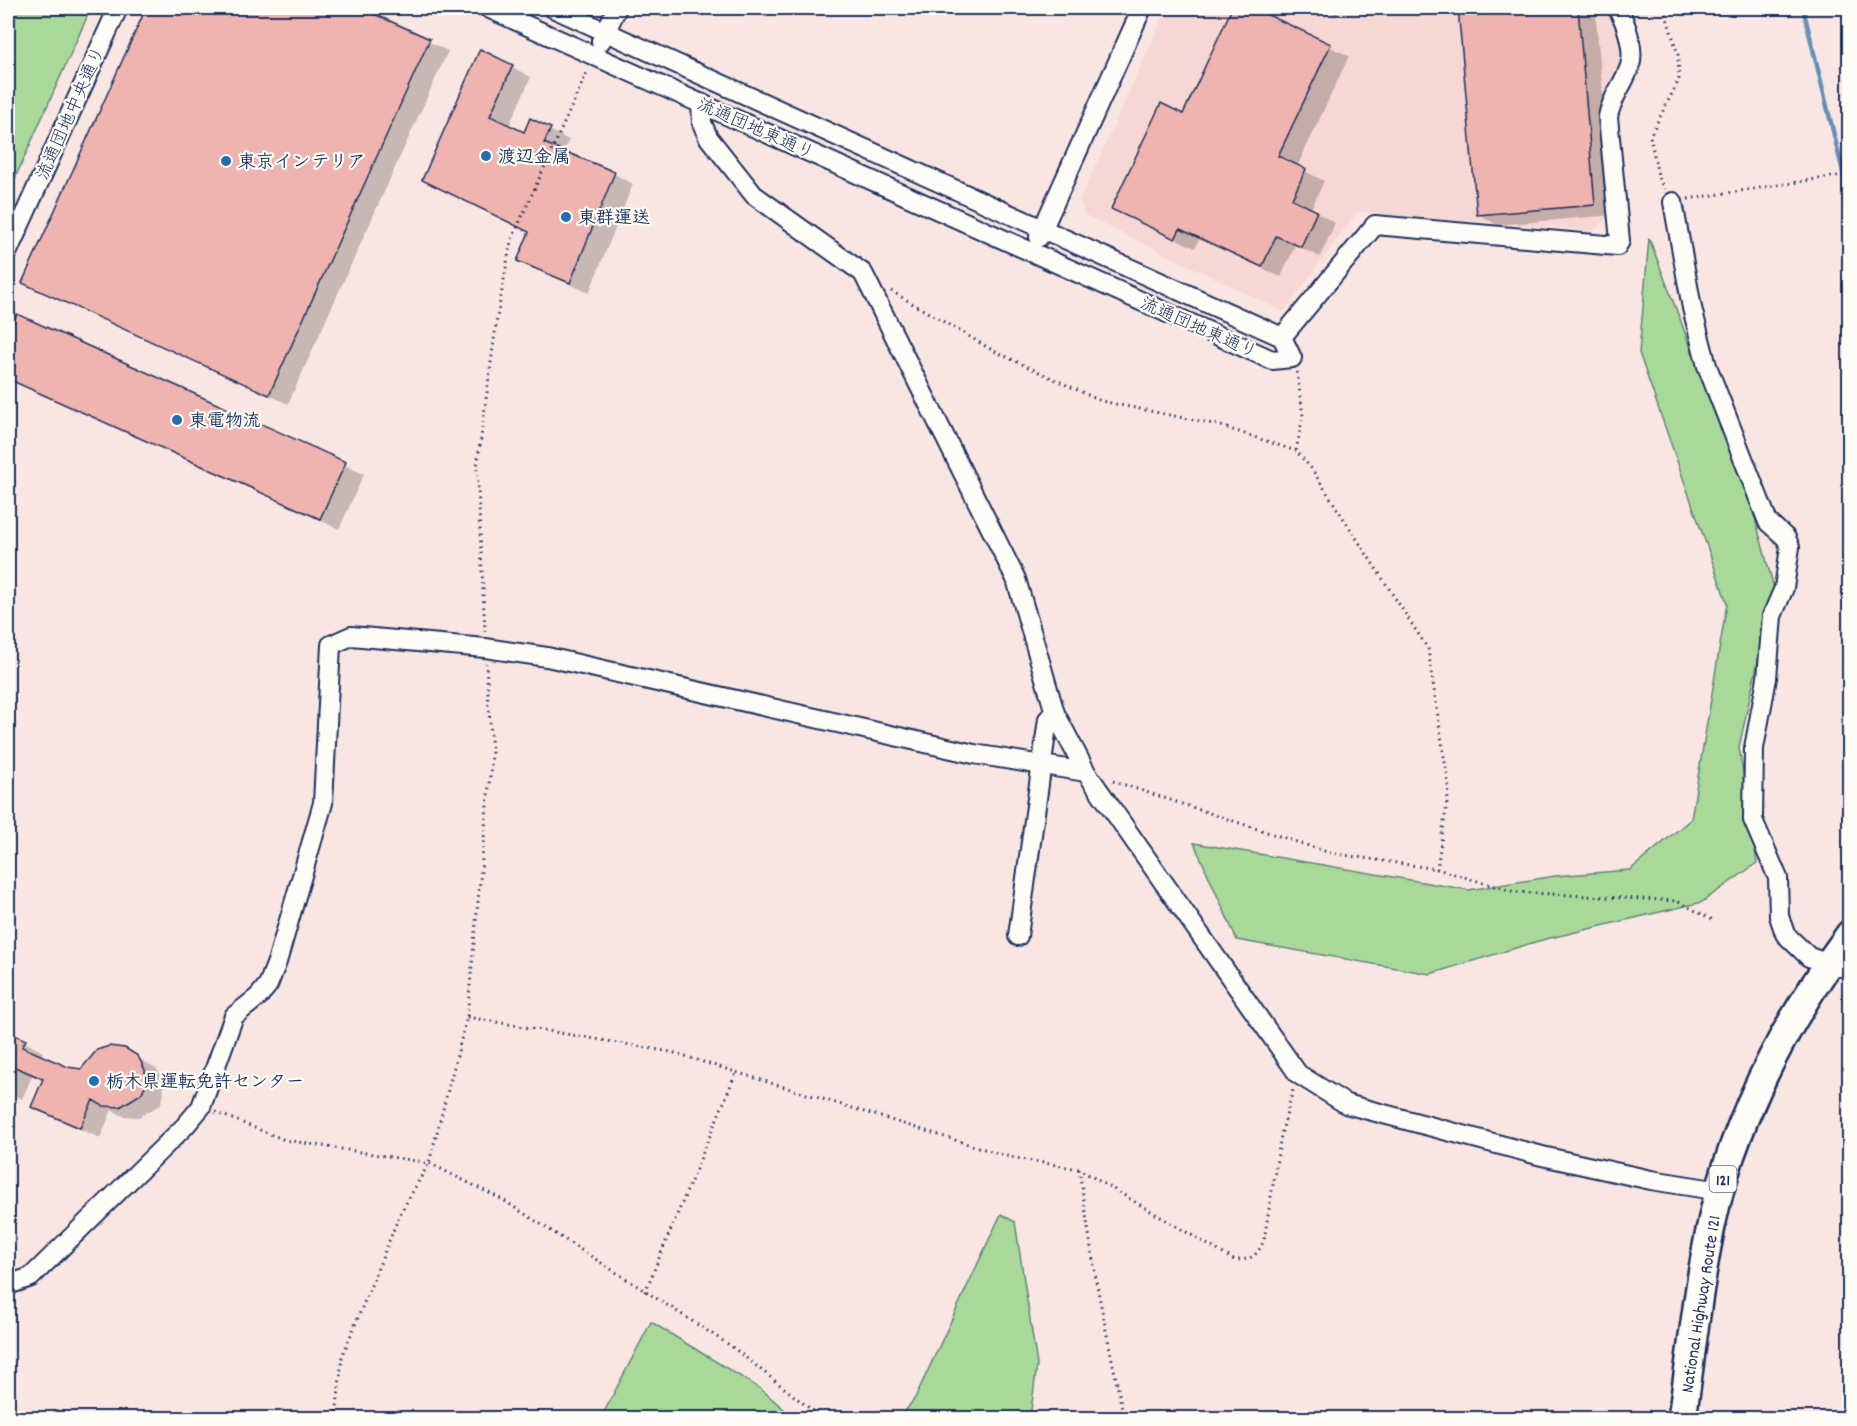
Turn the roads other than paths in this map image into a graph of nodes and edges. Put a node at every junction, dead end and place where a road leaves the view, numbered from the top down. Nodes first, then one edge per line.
1 (118, 8) edge
2 (488, 8) edge
3 (553, 8) edge
4 (617, 8) edge
5 (1142, 8) edge
6 (1617, 8) edge
7 (606, 32) junction
8 (595, 56) junction
9 (701, 104) junction
10 (1672, 202) road end
11 (1044, 227) junction
12 (8, 247) edge
13 (1033, 253) junction
14 (1282, 337) junction
15 (1055, 713) junction
16 (1042, 763) junction
17 (1086, 772) junction
18 (1850, 934) edge
19 (1018, 936) dead end
20 (1840, 965) edge
21 (1720, 1191) junction
22 (8, 1285) edge
23 (1682, 1419) edge

1 - 12 street, 流通団地中央通り
2 - 8 street, 流通団地東通り
3 - 7 street, 流通団地東通り
4 - 7 street
5 - 11 street
6 - 14 street
7 - 8 street
7 - 11 street, 流通団地東通り
8 - 9 street, 流通団地東通り
9 - 13 street, 流通団地東通り
9 - 15 street
10 - 20 street
11 - 13 street
11 - 14 street, 流通団地東通り
13 - 14 street, 流通団地東通り
15 - 16 street
15 - 17 street
16 - 17 street
16 - 19 street
16 - 22 street
17 - 21 street
18 - 20 highway, National Highway Route 121 / 121
20 - 21 highway, National Highway Route 121 / 121
21 - 23 highway, National Highway Route 121 / 121

